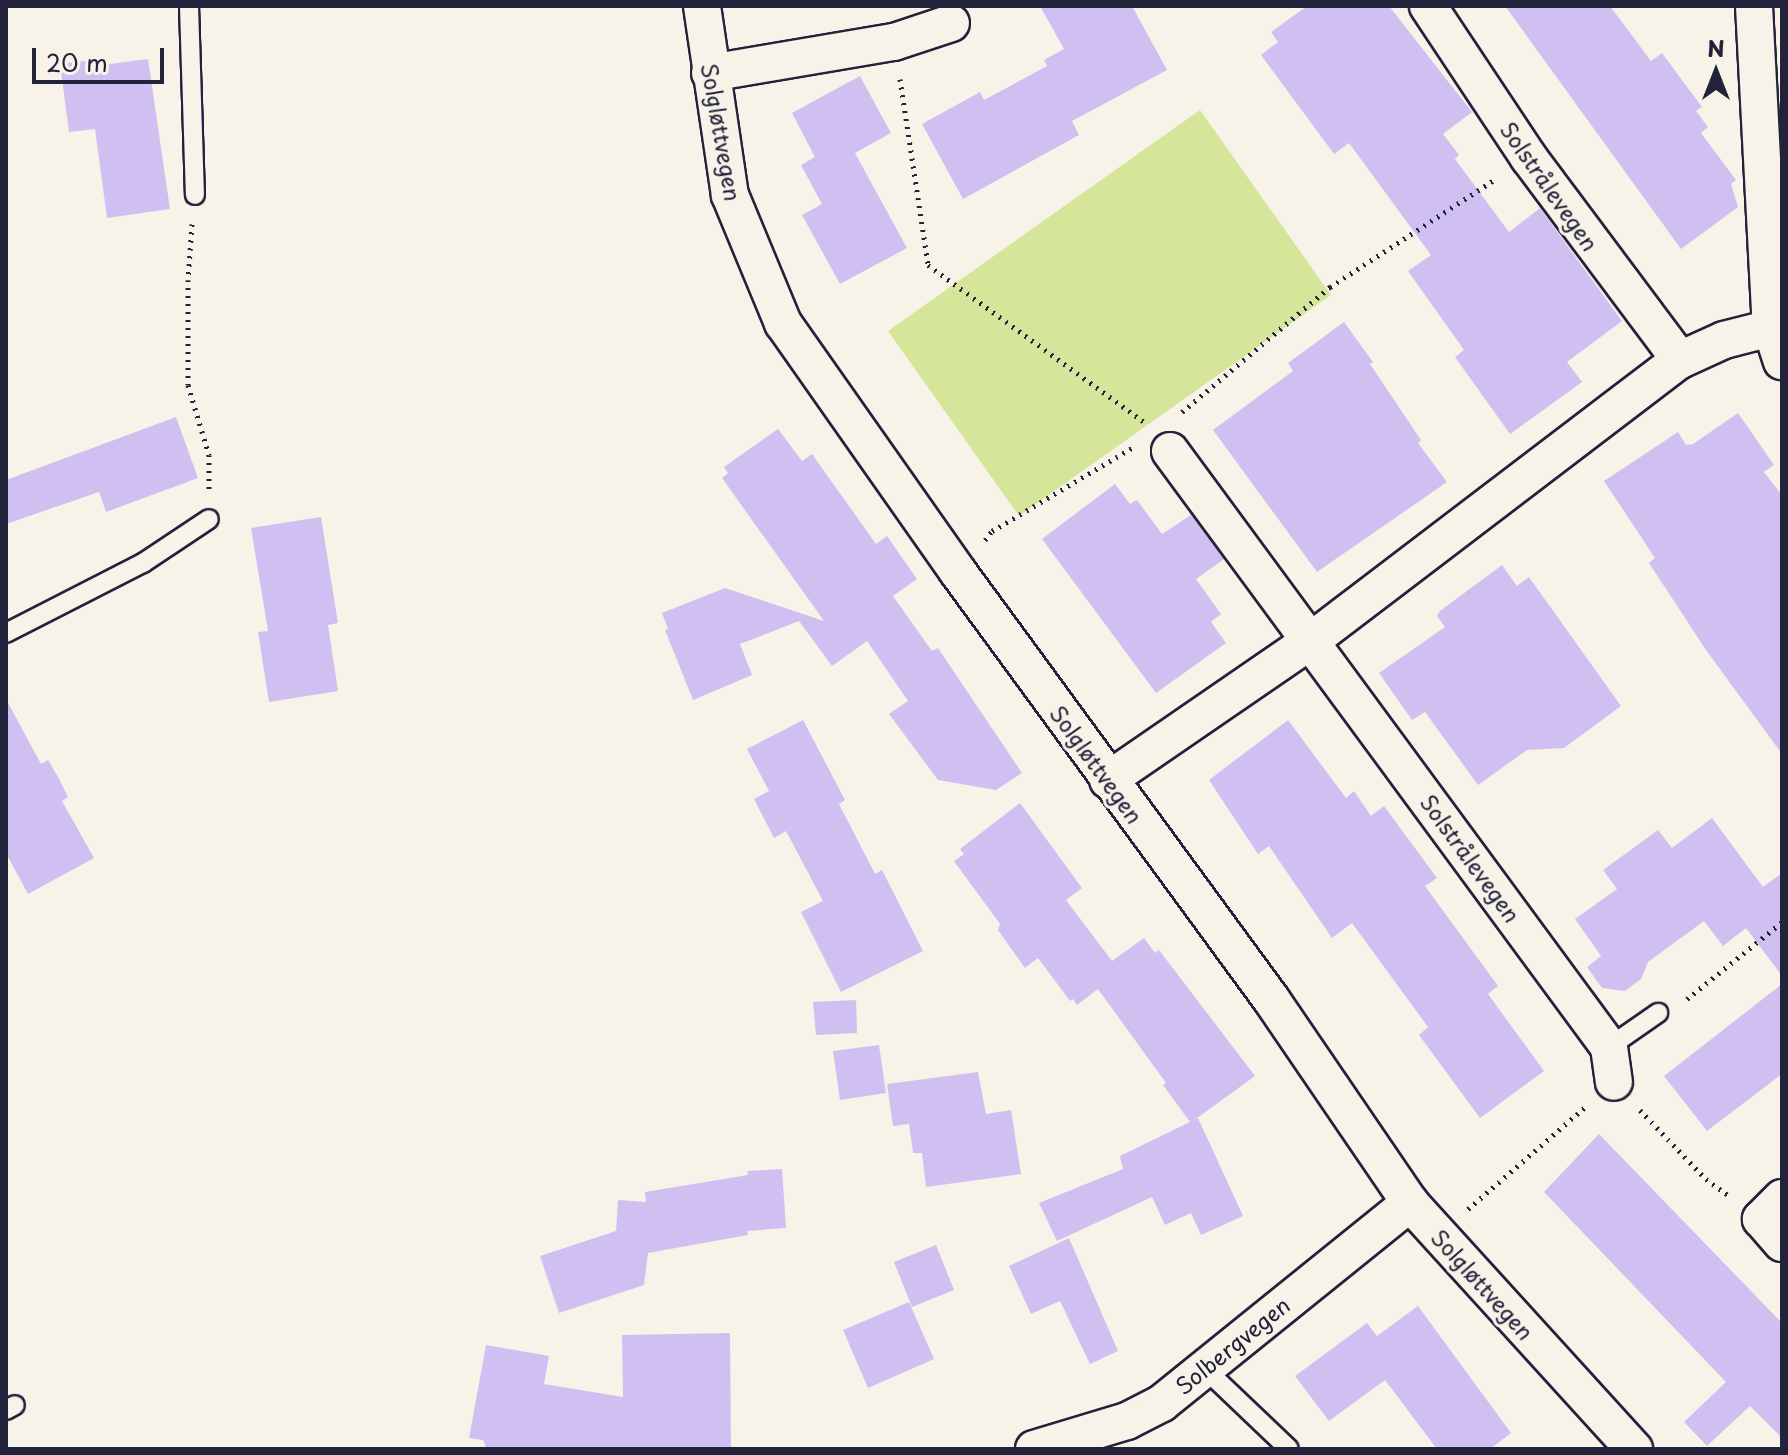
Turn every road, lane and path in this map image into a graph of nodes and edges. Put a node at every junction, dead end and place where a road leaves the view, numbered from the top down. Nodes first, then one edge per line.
1 (189, 6) edge
2 (702, 6) edge
3 (1428, 6) edge
4 (1754, 6) edge
5 (951, 23) dead end
6 (894, 42) junction
7 (710, 73) junction
8 (1529, 158) junction
9 (195, 195) joint
10 (1777, 344) edge
11 (1680, 360) junction
12 (1164, 441) junction
13 (209, 519) joint
14 (958, 572) junction
15 (6, 633) edge
16 (1312, 640) junction
17 (1108, 780) junction
18 (1782, 922) edge
19 (1658, 1013) joint
20 (1609, 1047) junction
21 (1614, 1082) junction
22 (1410, 1203) junction
23 (1775, 1220) edge
24 (1437, 1233) junction
25 (1204, 1368) junction
26 (1034, 1449) edge
27 (1289, 1449) edge
28 (1634, 1449) edge

1 - 9 lane
2 - 7 street, Solgløttvegen
3 - 8 street, Solstrålevegen
4 - 10 street
5 - 6 street
6 - 7 street
6 - 12 path
7 - 14 street, Solgløttvegen
8 - 11 street, Solstrålevegen
8 - 12 path
9 - 13 path
10 - 11 street
11 - 16 street
12 - 14 path
12 - 16 street, Solstrålevegen
13 - 15 lane
14 - 17 street, Solgløttvegen
16 - 17 street
16 - 20 street, Solstrålevegen
17 - 22 street, Solgløttvegen
18 - 19 path
19 - 20 lane
20 - 21 street, Solstrålevegen
21 - 23 path
21 - 24 path
22 - 24 street, Solgløttvegen
22 - 25 street, Solbergvegen
24 - 28 street, Solgløttvegen
25 - 26 street, Solbergvegen
25 - 27 lane

